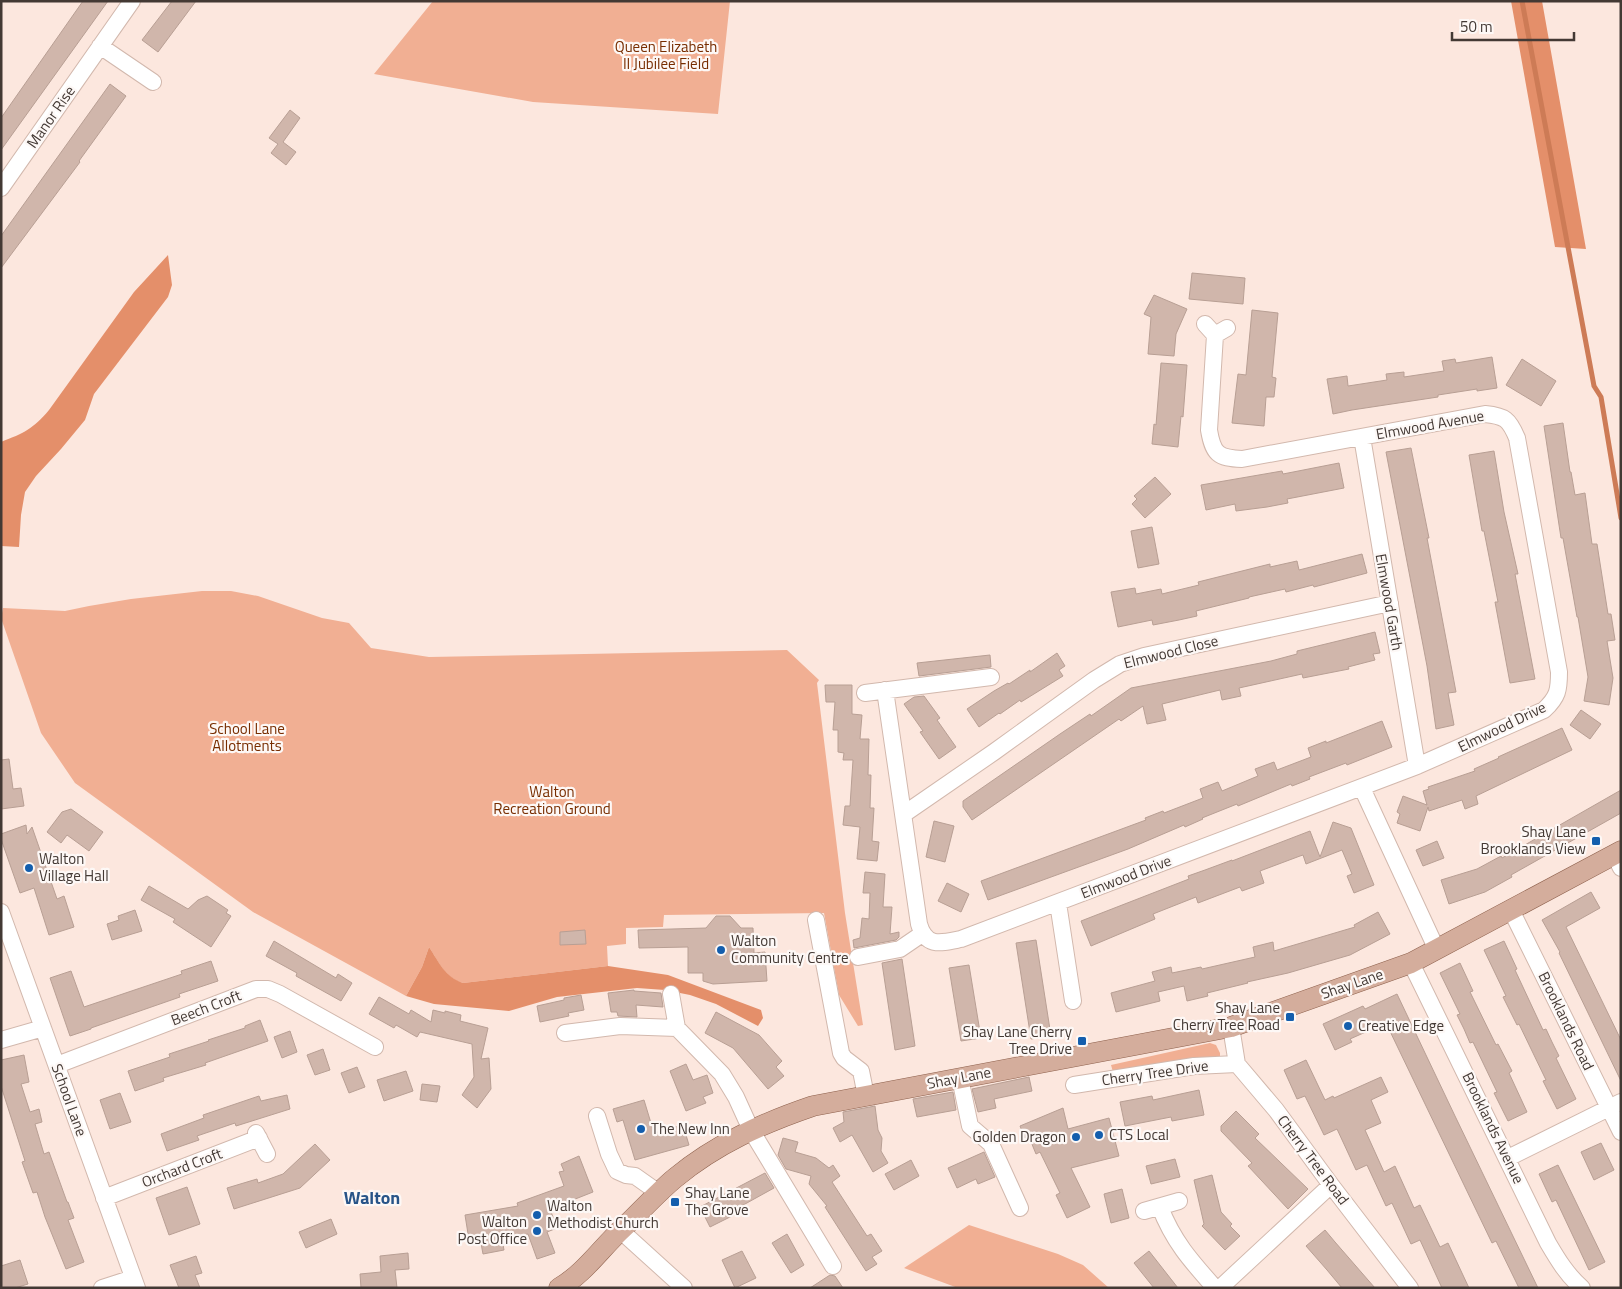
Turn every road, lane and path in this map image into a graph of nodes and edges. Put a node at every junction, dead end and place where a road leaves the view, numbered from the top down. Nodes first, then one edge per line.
1 (132, 1) edge
2 (100, 46) junction
3 (154, 82) dead end
4 (1, 188) edge
5 (1216, 329) dead end
6 (1362, 437) junction
7 (1390, 604) junction
8 (991, 677) dead end
9 (885, 690) junction
10 (865, 693) dead end
11 (1554, 700) joint
12 (1417, 766) junction
13 (1362, 788) junction
14 (904, 814) junction
15 (1619, 858) edge
16 (1058, 903) junction
17 (1511, 910) junction
18 (1, 912) edge
19 (816, 920) dead end
20 (922, 934) junction
21 (1437, 950) junction
22 (858, 957) dead end
23 (1411, 963) junction
24 (671, 994) dead end
25 (1073, 1001) dead end
26 (1231, 1027) junction
27 (43, 1028) junction
28 (677, 1028) junction
29 (565, 1033) dead end
30 (1, 1040) edge
31 (375, 1047) dead end
32 (1238, 1064) junction
33 (56, 1065) junction
34 (960, 1078) junction
35 (1074, 1085) dead end
36 (866, 1096) junction
37 (1615, 1105) edge
38 (597, 1116) dead end
39 (751, 1130) junction
40 (1621, 1132) edge
41 (267, 1154) dead end
42 (1508, 1158) junction
43 (1331, 1185) junction
44 (659, 1193) junction
45 (104, 1198) junction
46 (1180, 1201) dead end
47 (1020, 1208) dead end
48 (620, 1230) junction
49 (833, 1266) dead end
50 (135, 1283) edge
51 (102, 1288) edge
52 (559, 1288) edge
53 (684, 1288) edge
54 (1215, 1288) edge
55 (1220, 1288) edge
56 (1410, 1288) edge
57 (1582, 1288) edge

1 - 2 street, Manor Rise
2 - 3 street
2 - 4 street, Manor Rise
5 - 6 street, Elmwood Avenue
6 - 7 street, Elmwood Garth
6 - 11 street, Elmwood Avenue
7 - 12 street, Elmwood Garth
7 - 14 street, Elmwood Close
8 - 9 street
9 - 10 street
9 - 14 street
11 - 12 street, Elmwood Drive
12 - 13 street, Elmwood Drive
13 - 16 street, Elmwood Drive
13 - 21 street
14 - 20 street
15 - 17 main road, Shay Lane
16 - 20 street, Elmwood Drive
16 - 25 street
17 - 21 main road, Shay Lane
17 - 37 street, Brooklands Road
18 - 27 street, School Lane
19 - 36 street
20 - 22 street
21 - 23 main road, Shay Lane
23 - 26 main road, Shay Lane
23 - 42 street, Brooklands Avenue
24 - 28 street
26 - 32 street, Cherry Tree Road
26 - 34 main road, Shay Lane
27 - 30 street
27 - 33 street, School Lane
28 - 29 street
28 - 39 street
31 - 33 street, Beech Croft
32 - 35 street, Cherry Tree Drive
32 - 43 street, Cherry Tree Road
33 - 45 street, School Lane
34 - 36 main road, Shay Lane
34 - 47 street
36 - 39 main road, Shay Lane
37 - 40 street, Brooklands Road
37 - 42 street
38 - 44 street
39 - 44 main road, Shay Lane
39 - 49 street
41 - 45 street, Orchard Croft
42 - 57 street, Brooklands Avenue
43 - 55 street
43 - 56 street, Cherry Tree Road
44 - 48 main road, Shay Lane
45 - 50 street, School Lane
46 - 54 street
48 - 52 main road, Shay Lane
48 - 53 street
50 - 51 street

